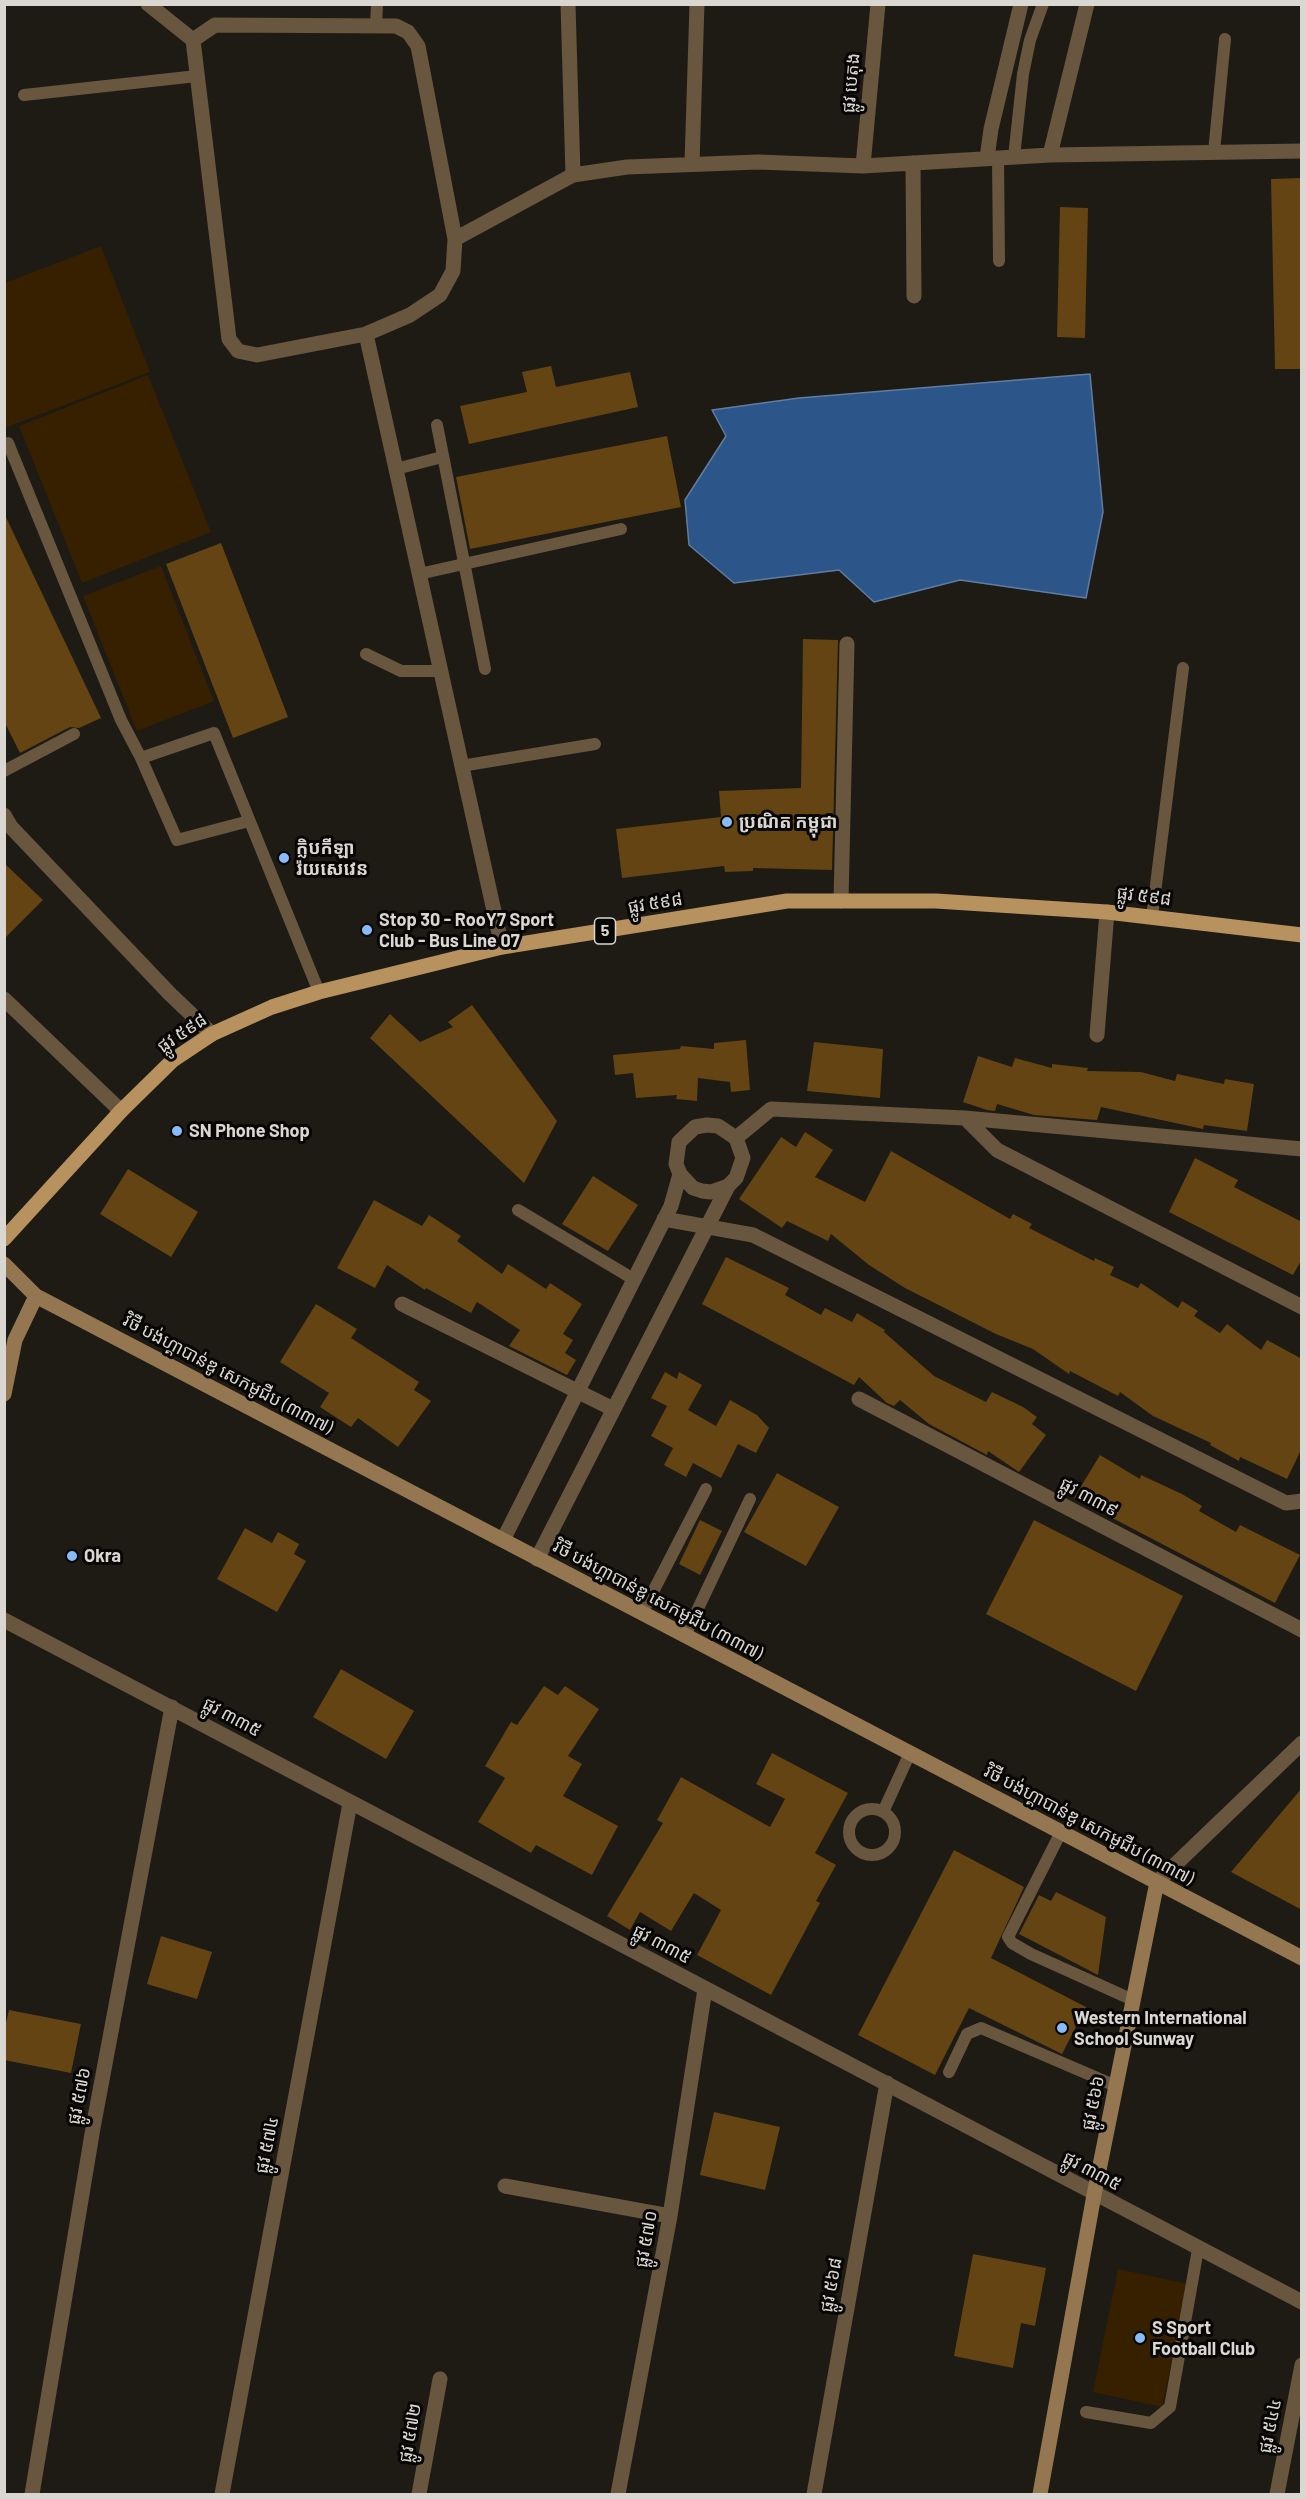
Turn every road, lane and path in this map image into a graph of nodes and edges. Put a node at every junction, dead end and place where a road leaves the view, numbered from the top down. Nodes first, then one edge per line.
1 (148, 4) edge
2 (377, 4) edge
3 (568, 4) edge
4 (697, 4) edge
5 (878, 4) edge
6 (1021, 4) edge
7 (1043, 4) edge
8 (1087, 4) edge
9 (376, 26) junction
10 (1225, 39) dead end
11 (193, 40) junction
12 (196, 76) junction
13 (24, 95) dead end
14 (1302, 151) edge
15 (1214, 152) junction
16 (1050, 155) junction
17 (1000, 158) junction
18 (692, 163) junction
19 (913, 163) junction
20 (863, 166) junction
21 (573, 175) junction
22 (455, 239) junction
23 (999, 261) dead end
24 (914, 296) dead end
25 (366, 334) junction
26 (437, 425) dead end
27 (8, 443) dead end
28 (442, 457) junction
29 (396, 469) junction
30 (621, 529) dead end
31 (463, 562) junction
32 (419, 574) junction
33 (847, 644) dead end
34 (366, 654) dead end
35 (1183, 668) dead end
36 (485, 669) dead end
37 (440, 670) junction
38 (74, 735) dead end
39 (595, 744) dead end
40 (141, 758) junction
41 (461, 766) junction
42 (4, 771) edge
43 (4, 814) edge
44 (249, 821) junction
45 (841, 901) junction
46 (1107, 912) junction
47 (1152, 917) junction
48 (1302, 935) edge
49 (502, 947) junction
50 (319, 992) junction
51 (4, 999) edge
52 (212, 1034) junction
53 (1097, 1035) dead end
54 (121, 1111) junction
55 (965, 1118) junction
56 (736, 1138) junction
57 (1302, 1149) edge
58 (680, 1174) junction
59 (728, 1186) junction
60 (518, 1210) dead end
61 (664, 1219) junction
62 (706, 1227) junction
63 (4, 1239) edge
64 (4, 1264) edge
65 (635, 1280) junction
66 (36, 1296) junction
67 (402, 1304) dead end
68 (1302, 1307) edge
69 (579, 1390) junction
70 (4, 1394) edge
71 (859, 1399) dead end
72 (614, 1408) junction
73 (706, 1489) dead end
74 (750, 1499) dead end
75 (1302, 1501) edge
76 (503, 1540) junction
77 (537, 1559) junction
78 (642, 1613) junction
79 (4, 1620) edge
80 (1302, 1630) edge
81 (685, 1636) junction
82 (172, 1707) junction
83 (1302, 1743) edge
84 (910, 1753) junction
85 (350, 1803) junction
86 (883, 1812) dead end
87 (1061, 1832) junction
88 (1157, 1882) junction
89 (1302, 1958) edge
90 (705, 1989) junction
91 (1133, 2000) junction
92 (949, 2072) dead end
93 (887, 2083) junction
94 (1116, 2086) junction
95 (505, 2186) dead end
96 (1094, 2195) junction
97 (670, 2216) junction
98 (1198, 2249) junction
99 (1302, 2302) edge
100 (1302, 2364) edge
101 (440, 2379) dead end
102 (1086, 2412) dead end
103 (32, 2494) edge
104 (222, 2494) edge
105 (419, 2494) edge
106 (618, 2494) edge
107 (814, 2494) edge
108 (1040, 2494) edge
109 (1277, 2494) edge

1 - 11 street
2 - 9 lane
3 - 21 street
4 - 18 street
5 - 20 street, ផ្លូវ បេតុង
6 - 17 street
7 - 17 lane
8 - 16 street
9 - 11 street
9 - 22 street
10 - 15 lane
11 - 12 street
12 - 13 lane
12 - 25 street
14 - 15 street
15 - 16 street
16 - 17 street
17 - 19 street
17 - 23 lane
18 - 20 street
18 - 21 street
19 - 20 street
19 - 24 street
21 - 22 street
22 - 25 street
25 - 29 street
26 - 28 lane
27 - 40 lane
28 - 29 lane
28 - 31 lane
29 - 32 street
30 - 31 lane
31 - 32 lane
31 - 36 lane
32 - 37 street
33 - 45 street
34 - 37 lane
35 - 47 lane
37 - 41 street
38 - 42 lane
39 - 41 lane
40 - 44 lane
40 - 44 lane
41 - 49 street
43 - 52 street
44 - 50 lane
45 - 46 main road, ផ្លូវ ៥៩៨ / 5
45 - 49 main road, ផ្លូវ ៥៩៨ / 5
46 - 47 main road, ផ្លូវ ៥៩៨ / 5
46 - 53 street
47 - 48 main road, ផ្លូវ ៥៩៨ / 5
49 - 50 main road, ផ្លូវ ៥៩៨ / 5
50 - 52 main road, ផ្លូវ ៥៩៨ / 5
51 - 54 street
52 - 54 main road, ផ្លូវ ៥៩៨ / 5
54 - 63 main road, ផ្លូវ ៥៩៨ / 5
55 - 56 street
55 - 57 street
55 - 68 street
56 - 58 street
56 - 59 street
58 - 59 street
58 - 61 street
59 - 62 street
60 - 65 lane
61 - 62 street
61 - 65 street
62 - 72 street
62 - 75 street
64 - 66 street, វិថី បង់ហ្គាបាន់ឌូ សេកមូជីប (៣៣៧)
65 - 69 street
66 - 70 street
66 - 76 street, វិថី បង់ហ្គាបាន់ឌូ សេកមូជីប (៣៣៧)
67 - 69 street
69 - 72 street
69 - 76 street
71 - 80 street, ផ្លូវ ៣៣៩
72 - 77 street
73 - 78 lane
74 - 81 lane
76 - 77 street, វិថី បង់ហ្គាបាន់ឌូ សេកមូជីប (៣៣៧)
77 - 78 street, វិថី បង់ហ្គាបាន់ឌូ សេកមូជីប (៣៣៧)
78 - 81 street, វិថី បង់ហ្គាបាន់ឌូ សេកមូជីប (៣៣៧)
79 - 82 street, ផ្លូវ ៣៣៥
81 - 84 street, វិថី បង់ហ្គាបាន់ឌូ សេកមូជីប (៣៣៧)
82 - 85 street, ផ្លូវ ៣៣៥
82 - 103 street, ផ្លូវ ៥៧៦
83 - 88 street
84 - 86 lane
84 - 87 street, វិថី បង់ហ្គាបាន់ឌូ សេកមូជីប (៣៣៧)
85 - 90 street, ផ្លូវ ៣៣៥
85 - 104 street, ផ្លូវ ៥៧៤
87 - 88 street, វិថី បង់ហ្គាបាន់ឌូ សេកមូជីប (៣៣៧)
87 - 91 lane
88 - 89 street, វិថី បង់ហ្គាបាន់ឌូ សេកមូជីប (៣៣៧)
88 - 91 street, ផ្លូវ ៥៦៦
90 - 93 street, ផ្លូវ ៣៣៥
90 - 97 street, ផ្លូវ ៥៧០
91 - 94 street, ផ្លូវ ៥៦៦
92 - 94 lane
93 - 96 street, ផ្លូវ ៣៣៥
93 - 107 street, ផ្លូវ ៥៦៨
94 - 96 street, ផ្លូវ ៥៦៦
95 - 97 street
96 - 98 street, ផ្លូវ ៣៣៥
96 - 108 street, ផ្លូវ ៥៦៦
97 - 106 street, ផ្លូវ ៥៧០
98 - 99 street, ផ្លូវ ៣៣៥
98 - 102 lane
100 - 109 street, ផ្លូវ ៥៤៤
101 - 105 street, ផ្លូវ ៥៧២

